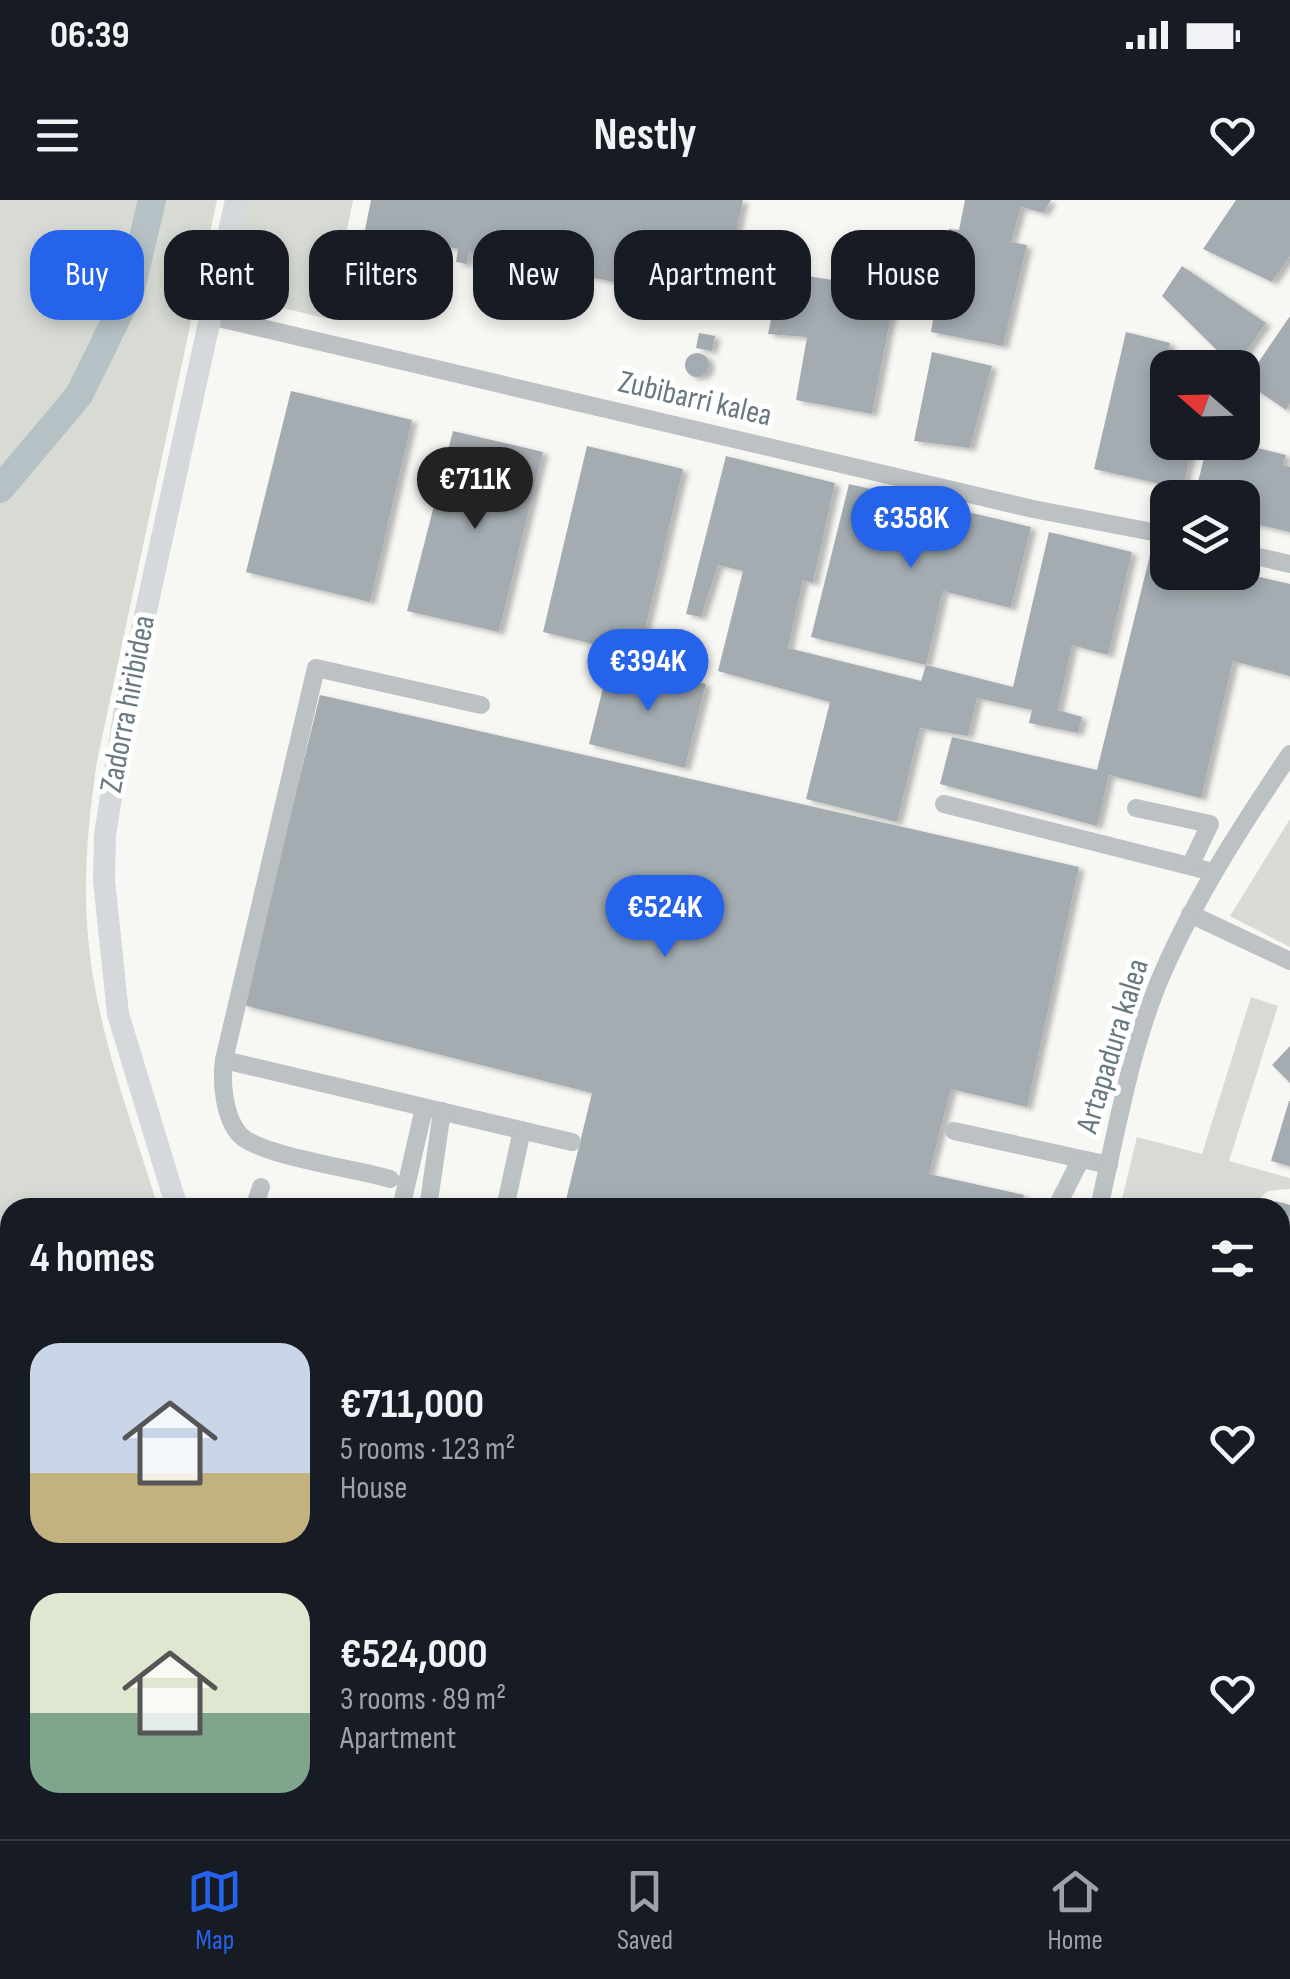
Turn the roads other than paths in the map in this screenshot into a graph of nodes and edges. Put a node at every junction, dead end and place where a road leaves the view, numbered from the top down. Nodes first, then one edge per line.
1 (236, 200) edge
2 (229, 230) edge
3 (209, 320) edge
4 (227, 320) edge
5 (1150, 532) edge
6 (1260, 557) edge
7 (1290, 564) edge
8 (481, 705) dead end
9 (1290, 755) edge
10 (944, 804) dead end
11 (1136, 808) dead end
12 (1190, 866) junction
13 (1213, 872) junction
14 (1190, 914) junction
15 (1290, 961) edge
16 (224, 1060) junction
17 (433, 1110) junction
18 (522, 1130) junction
19 (954, 1131) dead end
20 (572, 1142) dead end
21 (1080, 1159) junction
22 (1109, 1165) junction
23 (431, 1166) junction
24 (261, 1187) dead end
25 (401, 1197) edge
26 (173, 1198) edge
27 (257, 1198) edge
28 (429, 1198) edge
29 (507, 1198) edge
30 (1061, 1198) edge
31 (1102, 1198) edge

1 - 2 main road, Zadorra hiribidea
3 - 26 main road, Zadorra hiribidea
4 - 5 street, Zubibarri kalea
6 - 7 street
8 - 16 street
9 - 13 street, Artapadura kalea
10 - 12 street
11 - 12 street
12 - 13 street
13 - 14 street, Artapadura kalea
14 - 15 street
14 - 22 street, Artapadura kalea
16 - 17 street
16 - 25 street
17 - 18 street
17 - 23 street
17 - 25 street
18 - 20 street
18 - 29 street
19 - 21 street
21 - 22 street
21 - 30 street
22 - 31 street, Artapadura kalea
23 - 25 street
23 - 28 street
24 - 27 street

